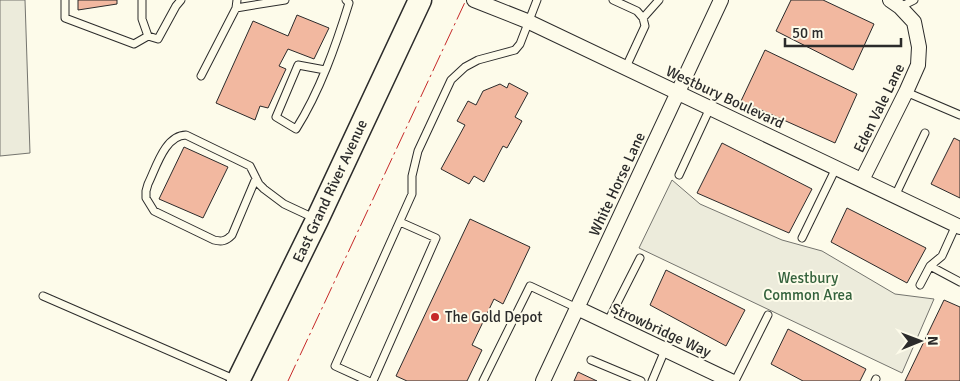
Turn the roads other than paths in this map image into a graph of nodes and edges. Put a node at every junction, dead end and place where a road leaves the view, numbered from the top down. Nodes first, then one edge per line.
1 (65, 0) edge
2 (142, 0) edge
3 (182, 0) edge
4 (237, 0) edge
5 (285, 0) edge
6 (346, 0) edge
7 (420, 0) edge
8 (474, 0) edge
9 (537, 0) edge
10 (613, 0) edge
11 (659, 0) edge
12 (720, 0) edge
13 (914, 0) edge
14 (895, 4) edge
15 (236, 8) junction
16 (643, 18) junction
17 (527, 21) junction
18 (148, 36) junction
19 (626, 68) junction
20 (325, 70) junction
21 (201, 76) dead end
22 (906, 92) junction
23 (678, 93) junction
24 (710, 108) junction
25 (960, 115) edge
26 (925, 133) dead end
27 (836, 168) junction
28 (679, 175) dead end
29 (256, 178) junction
30 (862, 180) junction
31 (895, 196) junction
32 (317, 220) junction
33 (400, 222) junction
34 (958, 226) edge
35 (802, 238) dead end
36 (640, 258) dead end
37 (930, 266) junction
38 (960, 282) edge
39 (920, 285) dead end
40 (42, 296) dead end
41 (577, 308) junction
42 (768, 315) dead end
43 (608, 323) junction
44 (665, 350) junction
45 (591, 360) dead end
46 (239, 381) edge
47 (368, 381) edge
48 (373, 381) edge
49 (482, 381) edge
50 (543, 381) edge
51 (641, 381) edge
52 (652, 381) edge
53 (731, 381) edge
54 (735, 381) edge

1 - 18 lane
2 - 18 lane
3 - 18 lane
4 - 15 lane
5 - 15 lane
6 - 20 lane
7 - 32 main road, East Grand River Avenue
8 - 17 street, Westbury Boulevard
9 - 17 lane
10 - 16 lane
11 - 16 lane
12 - 23 street, White Horse Lane
13 - 14 lane
14 - 22 street, Eden Vale Lane
15 - 21 lane
16 - 19 lane
17 - 19 street, Westbury Boulevard
17 - 33 lane
19 - 23 street, Westbury Boulevard
20 - 20 lane
22 - 25 lane
22 - 30 street, Eden Vale Lane
23 - 24 street, Westbury Boulevard
23 - 41 street, White Horse Lane
24 - 27 street, Westbury Boulevard
24 - 28 lane
26 - 31 lane
27 - 30 street, Westbury Boulevard
27 - 35 lane
29 - 29 lane
29 - 32 lane
30 - 31 street, Westbury Boulevard
31 - 34 street, Westbury Boulevard
32 - 46 main road, East Grand River Avenue
33 - 47 lane
33 - 48 lane
34 - 37 lane
36 - 43 lane
37 - 38 lane
37 - 39 lane
40 - 46 lane
41 - 43 street, Strowbridge Way
41 - 49 lane
41 - 50 street, White Horse Lane
42 - 54 lane
43 - 44 street, Strowbridge Way
44 - 52 lane
44 - 53 street, Strowbridge Way
45 - 51 lane

